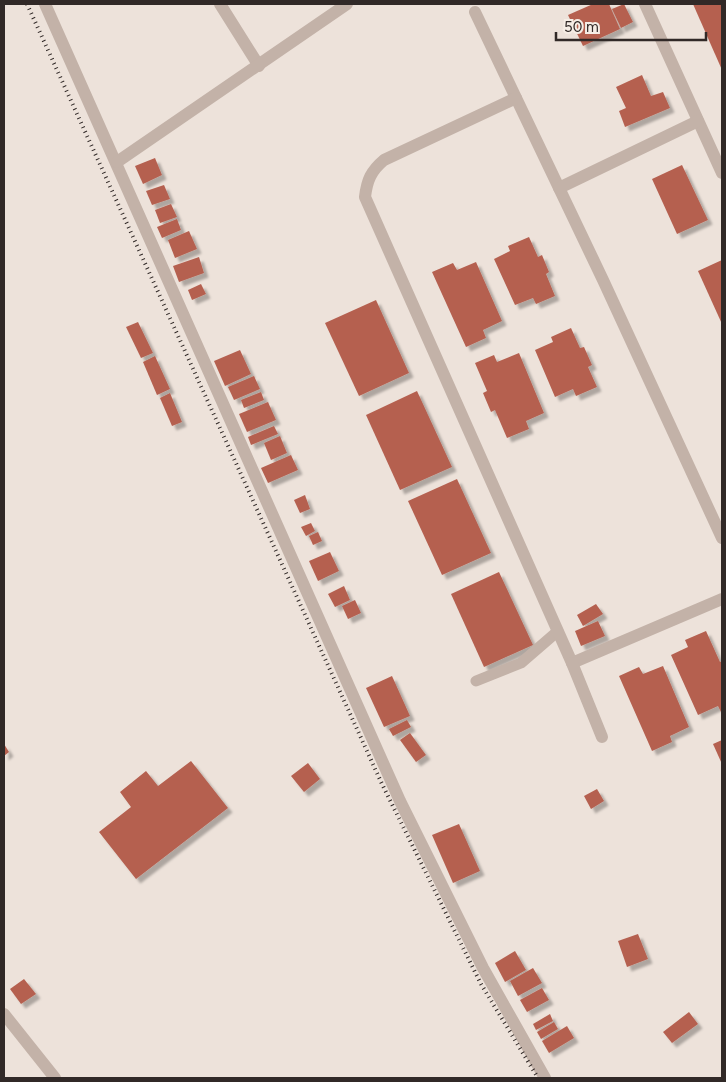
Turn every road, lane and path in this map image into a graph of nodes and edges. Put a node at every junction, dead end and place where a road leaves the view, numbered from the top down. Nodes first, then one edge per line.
1 (46, 4) edge
2 (220, 4) edge
3 (347, 4) edge
4 (645, 4) edge
5 (475, 12) dead end
6 (259, 66) junction
7 (516, 98) junction
8 (698, 121) junction
9 (117, 162) junction
10 (722, 174) edge
11 (559, 188) junction
12 (722, 538) edge
13 (722, 599) edge
14 (558, 631) junction
15 (572, 664) junction
16 (476, 681) dead end
17 (602, 737) dead end
18 (4, 1014) edge
19 (56, 1078) edge
20 (546, 1078) edge

1 - 9 street
2 - 6 street
3 - 6 street
4 - 8 street
5 - 7 street
6 - 9 street
7 - 11 street
7 - 14 street
8 - 10 street
8 - 11 street
9 - 20 street
11 - 12 street
13 - 15 street
14 - 15 street
14 - 16 lane
15 - 17 street
18 - 19 street

